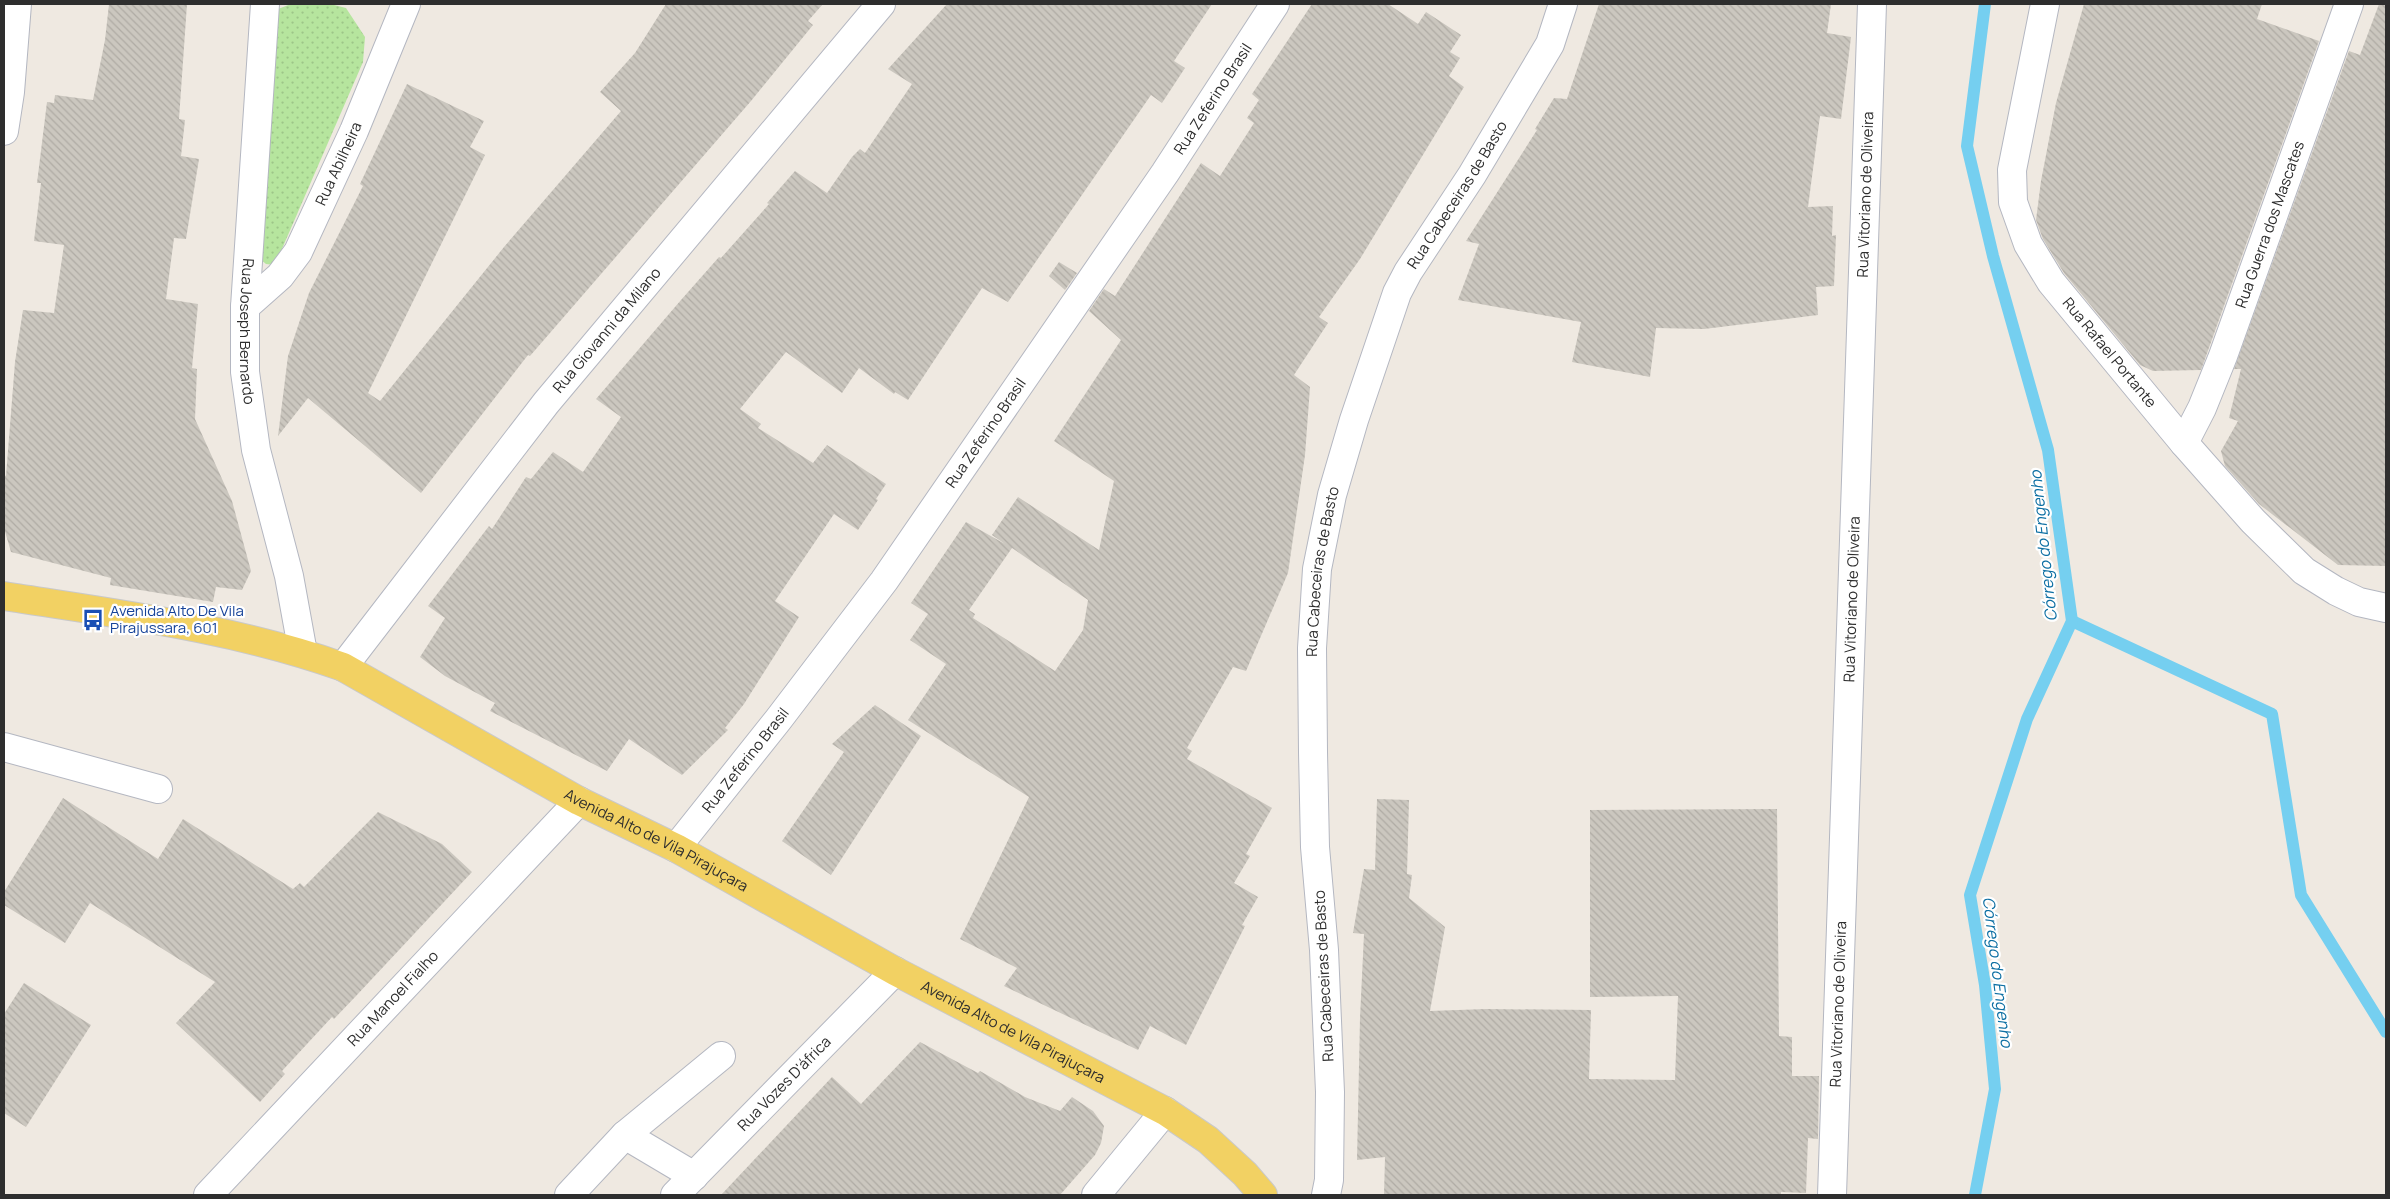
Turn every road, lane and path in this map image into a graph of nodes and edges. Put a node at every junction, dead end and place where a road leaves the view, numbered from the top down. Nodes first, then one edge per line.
1 (17, 4) edge
2 (265, 4) edge
3 (406, 4) edge
4 (881, 4) edge
5 (1275, 4) edge
6 (1563, 4) edge
7 (1872, 4) edge
8 (2045, 4) edge
9 (2349, 4) edge
10 (4, 132) edge
11 (245, 307) junction
12 (2184, 444) junction
13 (4, 596) edge
14 (2386, 608) edge
15 (303, 653) junction
16 (343, 667) junction
17 (4, 748) edge
18 (158, 789) dead end
19 (579, 801) junction
20 (676, 848) junction
21 (895, 971) junction
22 (721, 1056) dead end
23 (1165, 1111) junction
24 (625, 1134) junction
25 (694, 1176) junction
26 (208, 1195) edge
27 (569, 1195) edge
28 (675, 1195) edge
29 (1096, 1195) edge
30 (1263, 1195) edge
31 (1326, 1195) edge
32 (1832, 1195) edge

1 - 10 street
2 - 11 street, Rua Joseph Bernardo
3 - 11 street, Rua Abilheira
4 - 16 street, Rua Giovanni da Milano
5 - 20 street, Rua Zeferino Brasil
6 - 31 street, Rua Cabeceiras de Basto
7 - 32 street, Rua Vitoriano de Oliveira
8 - 12 street, Rua Rafael Portante
9 - 12 street, Rua Guerra dos Mascates
11 - 15 street, Rua Joseph Bernardo
12 - 14 street, Rua Rafael Portante
13 - 15 main road, Avenida Alto de Vila Pirajuçara
15 - 16 main road, Avenida Alto de Vila Pirajuçara
16 - 19 main road, Avenida Alto de Vila Pirajuçara
17 - 18 street
19 - 20 main road, Avenida Alto de Vila Pirajuçara
19 - 26 street, Rua Manoel Fialho
20 - 21 main road, Avenida Alto de Vila Pirajuçara
21 - 23 main road, Avenida Alto de Vila Pirajuçara
21 - 25 street, Rua Vozes D'áfrica
22 - 24 street
23 - 29 street
23 - 30 main road, Avenida Alto de Vila Pirajuçara
24 - 25 street
24 - 27 street
25 - 28 street, Rua Vozes D'áfrica

